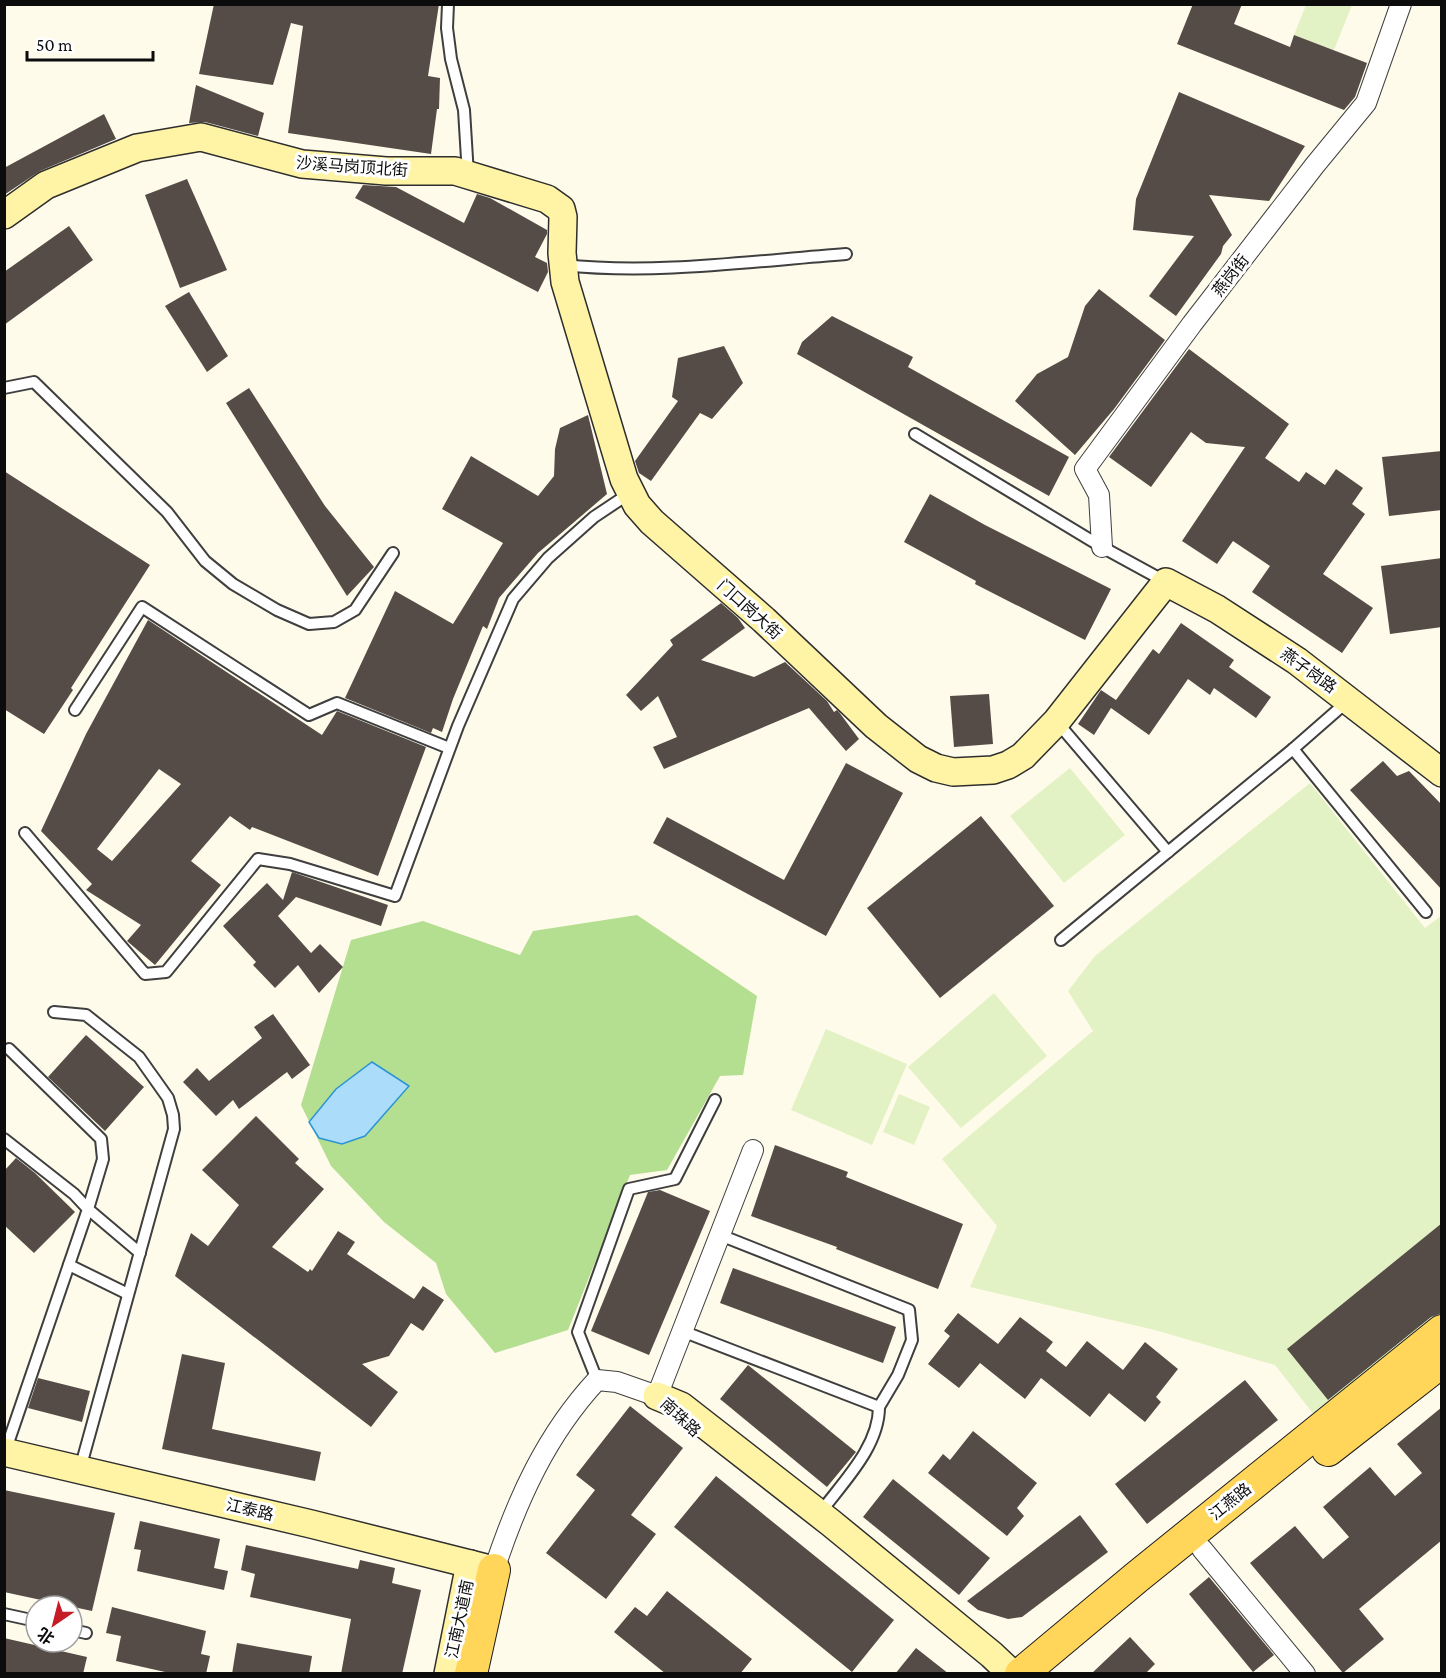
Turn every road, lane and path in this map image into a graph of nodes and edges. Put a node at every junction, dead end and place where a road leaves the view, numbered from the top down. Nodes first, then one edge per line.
1 (448, 4) edge
2 (1401, 4) edge
3 (468, 175) junction
4 (4, 215) edge
5 (846, 254) dead end
6 (563, 265) junction
7 (4, 388) edge
8 (915, 434) dead end
9 (630, 493) junction
10 (1102, 547) junction
11 (393, 553) dead end
12 (1166, 582) junction
13 (1349, 700) junction
14 (75, 710) dead end
15 (1056, 722) junction
16 (450, 748) junction
17 (1293, 749) junction
18 (1442, 773) edge
19 (25, 833) dead end
20 (1168, 852) junction
21 (1426, 912) dead end
22 (1061, 940) dead end
23 (54, 1012) dead end
24 (9, 1049) dead end
25 (716, 1100) dead end
26 (4, 1139) edge
27 (753, 1150) dead end
28 (88, 1209) junction
29 (720, 1235) junction
30 (140, 1253) junction
31 (69, 1265) junction
32 (128, 1294) junction
33 (682, 1331) junction
34 (1442, 1331) edge
35 (1441, 1363) edge
36 (597, 1380) junction
37 (657, 1396) junction
38 (879, 1407) junction
39 (5, 1452) edge
40 (80, 1470) junction
41 (819, 1514) junction
42 (1202, 1549) junction
43 (482, 1567) junction
44 (4, 1614) edge
45 (24, 1618) edge
46 (471, 1658) edge
47 (433, 1674) edge
48 (448, 1674) edge
49 (997, 1674) edge
50 (1012, 1674) edge
51 (1021, 1674) edge
52 (1048, 1674) edge
53 (1305, 1674) edge

1 - 3 lane
2 - 10 street, 燕岗街
3 - 4 street, 沙溪马岗顶北街
3 - 6 street, 门口岗大街
5 - 6 lane
6 - 9 street, 门口岗大街
7 - 11 lane
8 - 10 lane
9 - 15 street, 门口岗大街
9 - 16 lane
10 - 12 lane
12 - 13 street, 燕子岗路
12 - 15 street, 门口岗大街
13 - 17 lane
13 - 18 street, 燕子岗路
14 - 16 lane
15 - 20 lane
16 - 19 lane
17 - 20 lane
17 - 21 lane
20 - 22 lane
23 - 30 lane
24 - 28 lane
25 - 36 lane
26 - 28 lane
27 - 29 street
28 - 30 lane
28 - 31 lane
29 - 33 street
29 - 38 lane
30 - 32 lane
31 - 32 lane
31 - 39 lane
32 - 40 lane
33 - 37 street
33 - 38 lane
34 - 51 main road, 江燕路
35 - 42 main road, 江燕路
36 - 37 street
36 - 43 street
37 - 41 street, 南珠路
37 - 49 street, 南珠路
38 - 41 lane
39 - 40 street, 江泰路
40 - 43 street, 江泰路
41 - 50 street, 南珠路
42 - 52 main road, 江燕路
42 - 53 street
43 - 46 main road, 江南大道南
44 - 45 lane
46 - 47 street
46 - 48 street, 江南大道南

